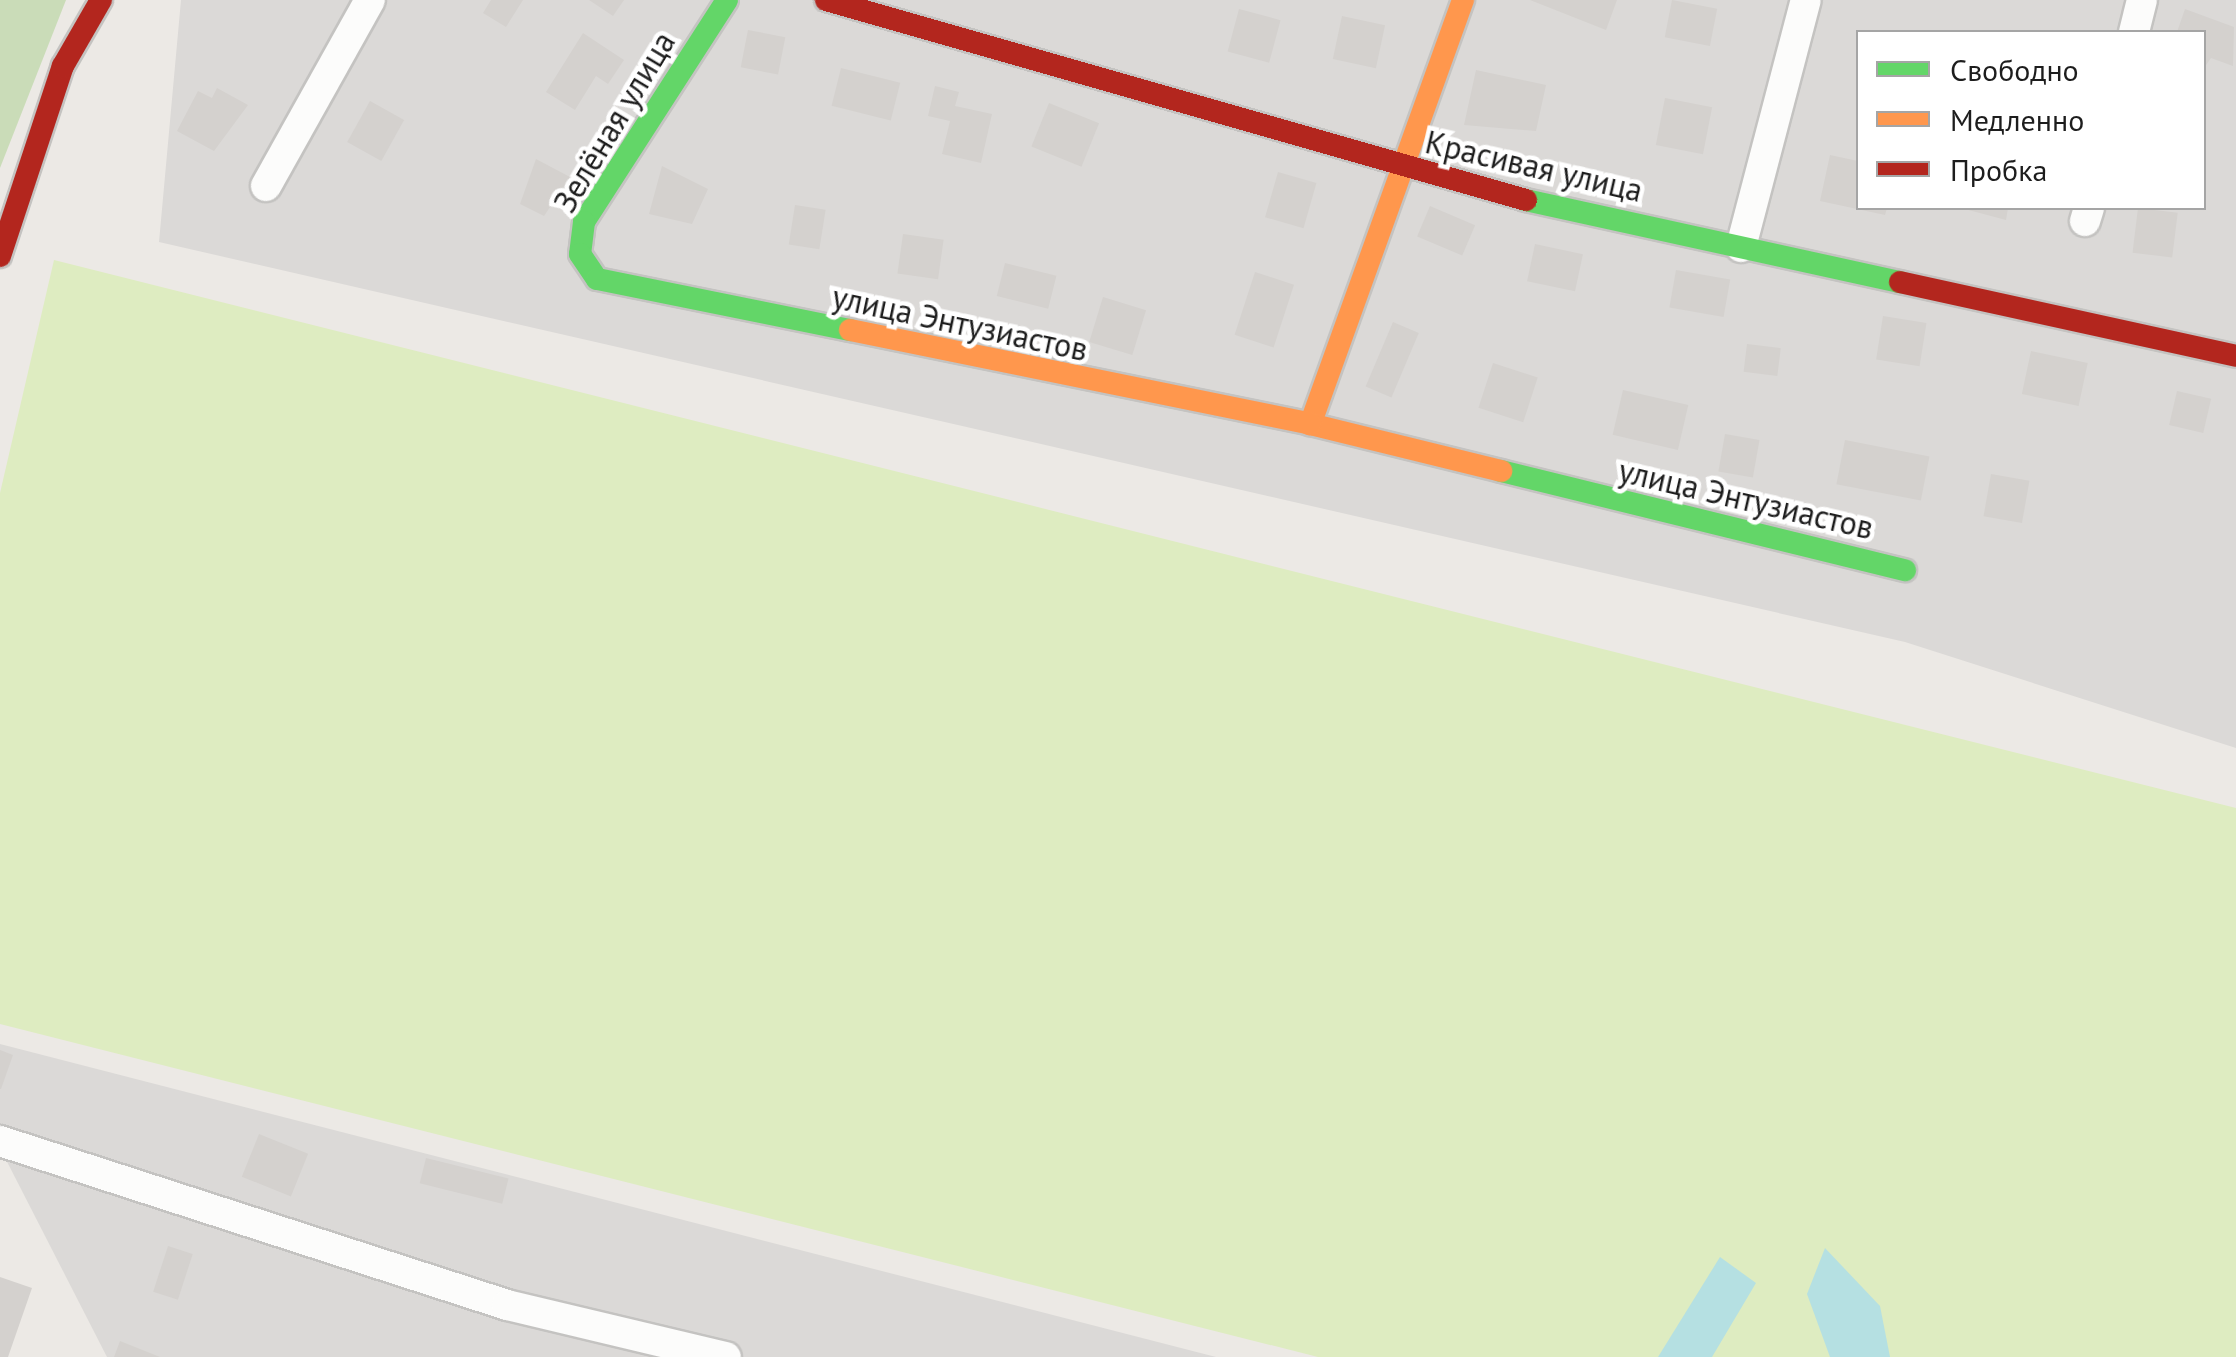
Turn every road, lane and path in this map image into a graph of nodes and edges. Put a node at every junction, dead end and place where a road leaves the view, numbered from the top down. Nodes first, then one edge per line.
1 (102, 0) edge
2 (370, 0) edge
3 (726, 0) edge
4 (826, 0) edge
5 (1464, 0) edge
6 (1806, 0) edge
7 (2142, 0) edge
8 (2134, 30) edge
9 (1398, 167) junction
10 (266, 186) dead end
11 (1740, 247) junction
12 (0, 256) edge
13 (597, 279) joint
14 (2236, 356) edge
15 (1310, 424) junction
16 (1905, 570) dead end
17 (0, 1141) edge
18 (726, 1357) edge

1 - 12 street
2 - 10 street
3 - 13 street, Зелёная улица
4 - 9 street, Красивая улица
5 - 9 street
6 - 11 street
7 - 8 street
9 - 11 street, Красивая улица
9 - 15 street
11 - 14 street, Красивая улица
13 - 15 street, улица Энтузиастов
15 - 16 street, улица Энтузиастов
17 - 18 street

